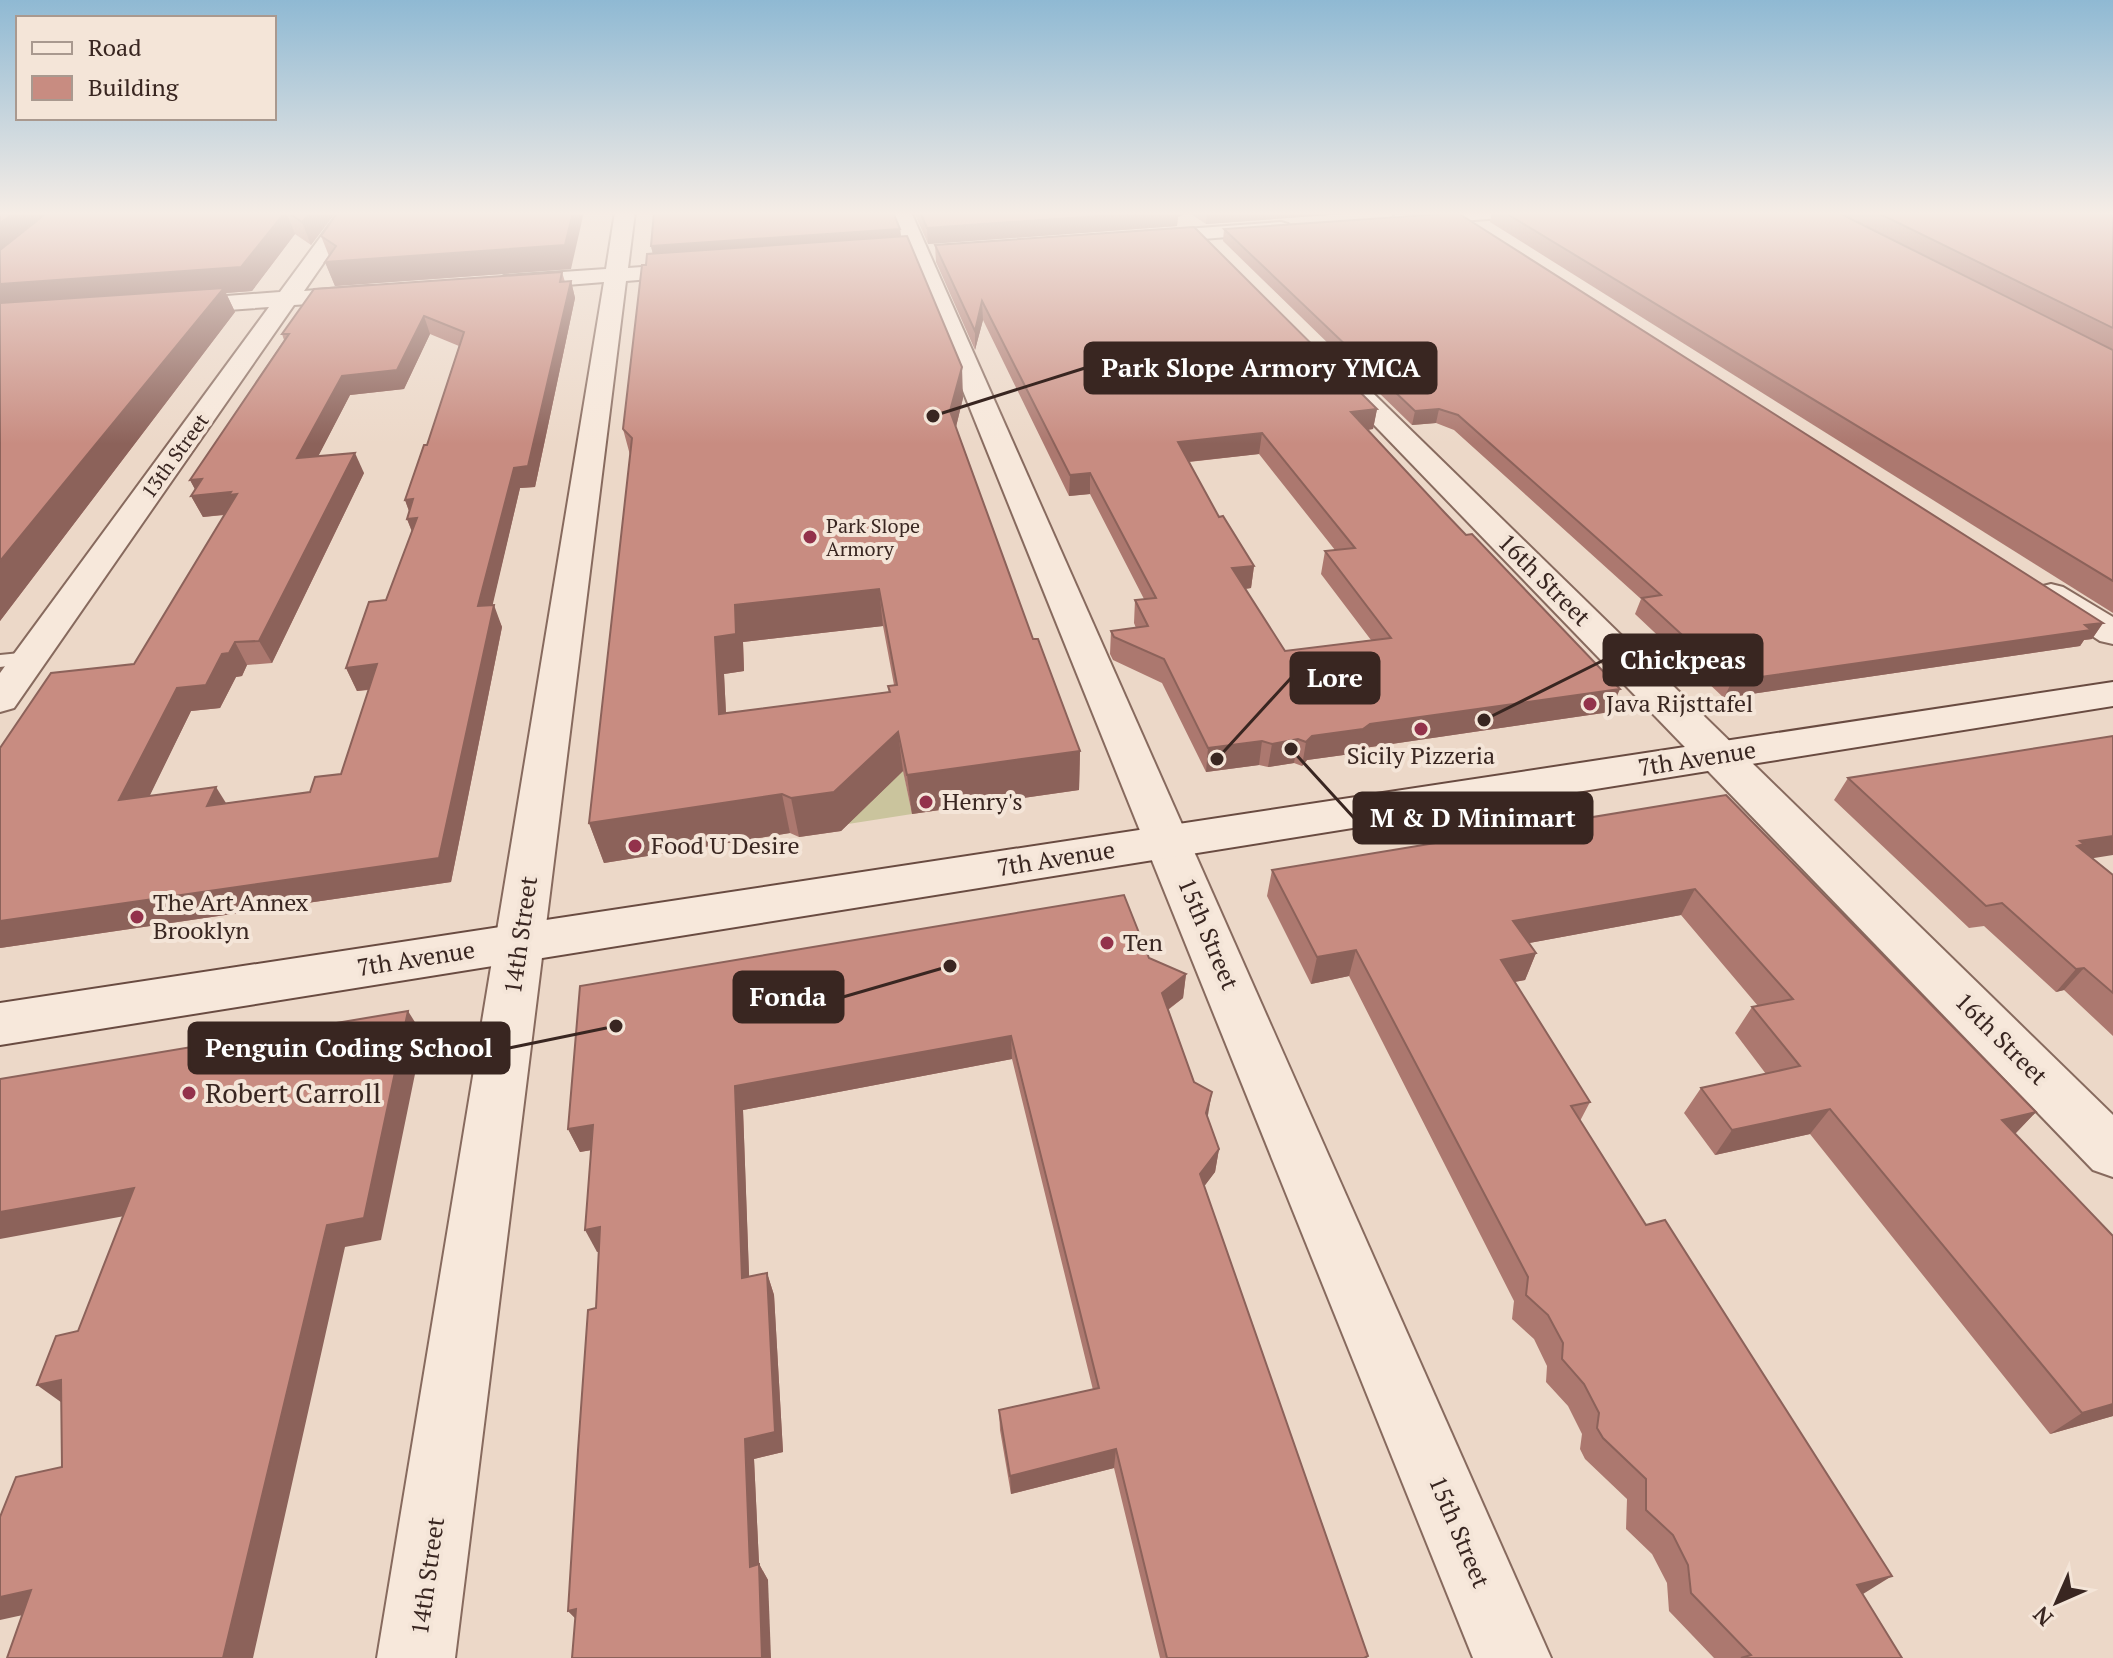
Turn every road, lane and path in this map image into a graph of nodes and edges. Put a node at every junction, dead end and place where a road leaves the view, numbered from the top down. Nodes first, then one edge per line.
1 (295, 289) edge
2 (615, 289) edge
3 (934, 289) edge
4 (396, 291) edge
5 (288, 299) junction
6 (151, 308) edge
7 (1312, 346) edge
8 (2033, 582) edge
9 (2113, 633) edge
10 (30, 658) junction
11 (0, 661) edge
12 (2113, 694) edge
13 (0, 700) edge
14 (1719, 755) junction
15 (1169, 841) junction
16 (520, 943) junction
17 (0, 1024) edge
18 (2113, 1152) edge
19 (416, 1658) edge
20 (1512, 1658) edge

1 - 5 street, 13th Street
2 - 16 street, 14th Street
3 - 15 street, 15th Street
4 - 5 street
5 - 6 street
5 - 10 street, 13th Street
7 - 14 street, 16th Street
8 - 9 street
10 - 11 lane
10 - 13 street, 13th Street
12 - 14 street, 7th Avenue
14 - 15 street, 7th Avenue
14 - 18 street, 16th Street
15 - 16 street, 7th Avenue
15 - 20 street, 15th Street
16 - 17 street, 7th Avenue
16 - 19 street, 14th Street

